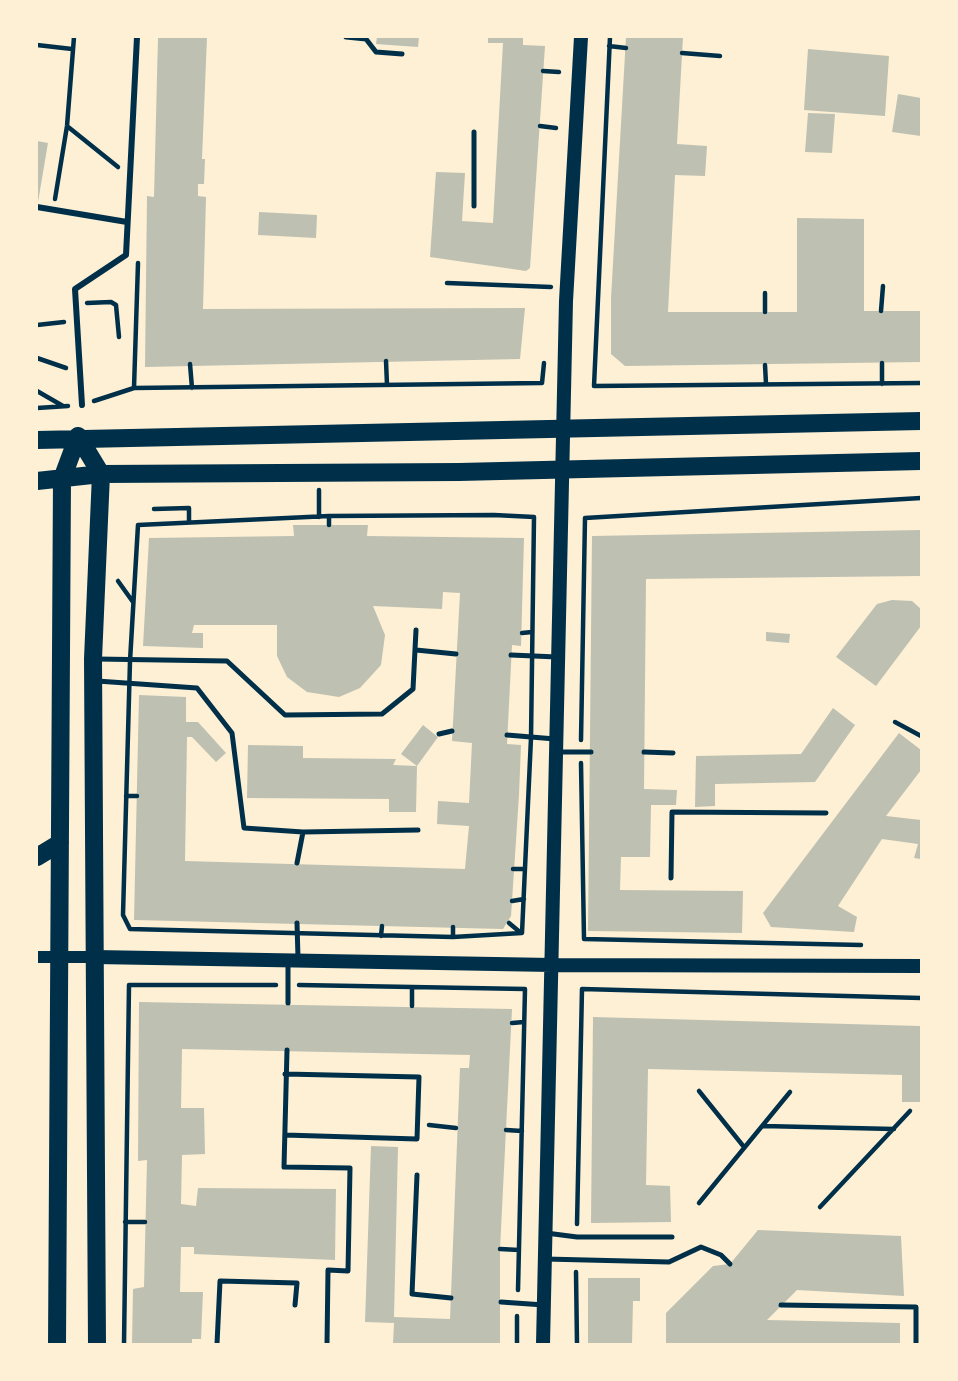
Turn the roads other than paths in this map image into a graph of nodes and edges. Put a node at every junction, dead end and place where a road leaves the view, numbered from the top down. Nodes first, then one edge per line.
1 (137, 37) edge
2 (346, 37) edge
3 (581, 37) edge
4 (402, 54) dead end
5 (474, 132) dead end
6 (474, 206) dead end
7 (37, 207) edge
8 (127, 222) junction
9 (82, 405) dead end
10 (921, 421) edge
11 (565, 430) junction
12 (78, 436) junction
13 (37, 439) edge
14 (921, 461) edge
15 (565, 470) junction
16 (102, 474) junction
17 (62, 479) junction
18 (37, 481) edge
19 (416, 630) dead end
20 (416, 650) junction
21 (456, 654) dead end
22 (511, 655) dead end
23 (560, 657) junction
24 (93, 659) junction
25 (94, 681) junction
26 (452, 731) dead end
27 (439, 734) dead end
28 (507, 736) dead end
29 (558, 746) junction
30 (592, 752) dead end
31 (644, 752) dead end
32 (673, 753) dead end
33 (826, 813) dead end
34 (418, 830) dead end
35 (303, 832) junction
36 (60, 842) junction
37 (37, 857) edge
38 (297, 863) dead end
39 (671, 878) dead end
40 (298, 923) dead end
41 (37, 957) edge
42 (58, 957) junction
43 (95, 957) junction
44 (293, 960) junction
45 (552, 965) junction
46 (921, 966) edge
47 (288, 1003) dead end
48 (287, 1050) dead end
49 (285, 1074) junction
50 (285, 1135) junction
51 (417, 1175) dead end
52 (545, 1233) junction
53 (672, 1237) dead end
54 (545, 1259) junction
55 (730, 1264) dead end
56 (451, 1298) dead end
57 (501, 1302) dead end
58 (295, 1305) dead end
59 (544, 1305) junction
60 (781, 1305) dead end
61 (57, 1344) edge
62 (97, 1344) edge
63 (217, 1344) edge
64 (327, 1344) edge
65 (543, 1344) edge
66 (916, 1344) edge

1 - 8 street
2 - 4 lane
3 - 11 main road
5 - 6 lane
7 - 8 street
8 - 9 street
10 - 11 main road
11 - 12 main road
11 - 15 main road
12 - 13 main road
12 - 16 main road
12 - 17 main road
14 - 15 main road
15 - 16 main road
15 - 23 main road
16 - 17 main road
16 - 24 main road
17 - 18 main road
17 - 36 main road
19 - 20 lane
20 - 21 lane
20 - 24 lane
22 - 23 lane
23 - 29 main road
24 - 25 main road
25 - 35 lane
25 - 43 main road
26 - 27 lane
28 - 29 lane
29 - 30 lane
29 - 45 main road
31 - 32 lane
33 - 39 lane
34 - 35 lane
35 - 38 lane
36 - 37 main road
36 - 42 main road
40 - 44 lane
41 - 42 street
42 - 43 street
42 - 61 main road
43 - 44 main road
43 - 62 main road
44 - 45 main road
44 - 47 lane
45 - 46 main road
45 - 52 main road
48 - 49 lane
49 - 50 lane
49 - 50 lane
50 - 64 lane
51 - 56 lane
52 - 53 lane
52 - 54 main road
54 - 55 lane
54 - 59 main road
57 - 59 lane
58 - 63 lane
59 - 65 main road
60 - 66 lane

